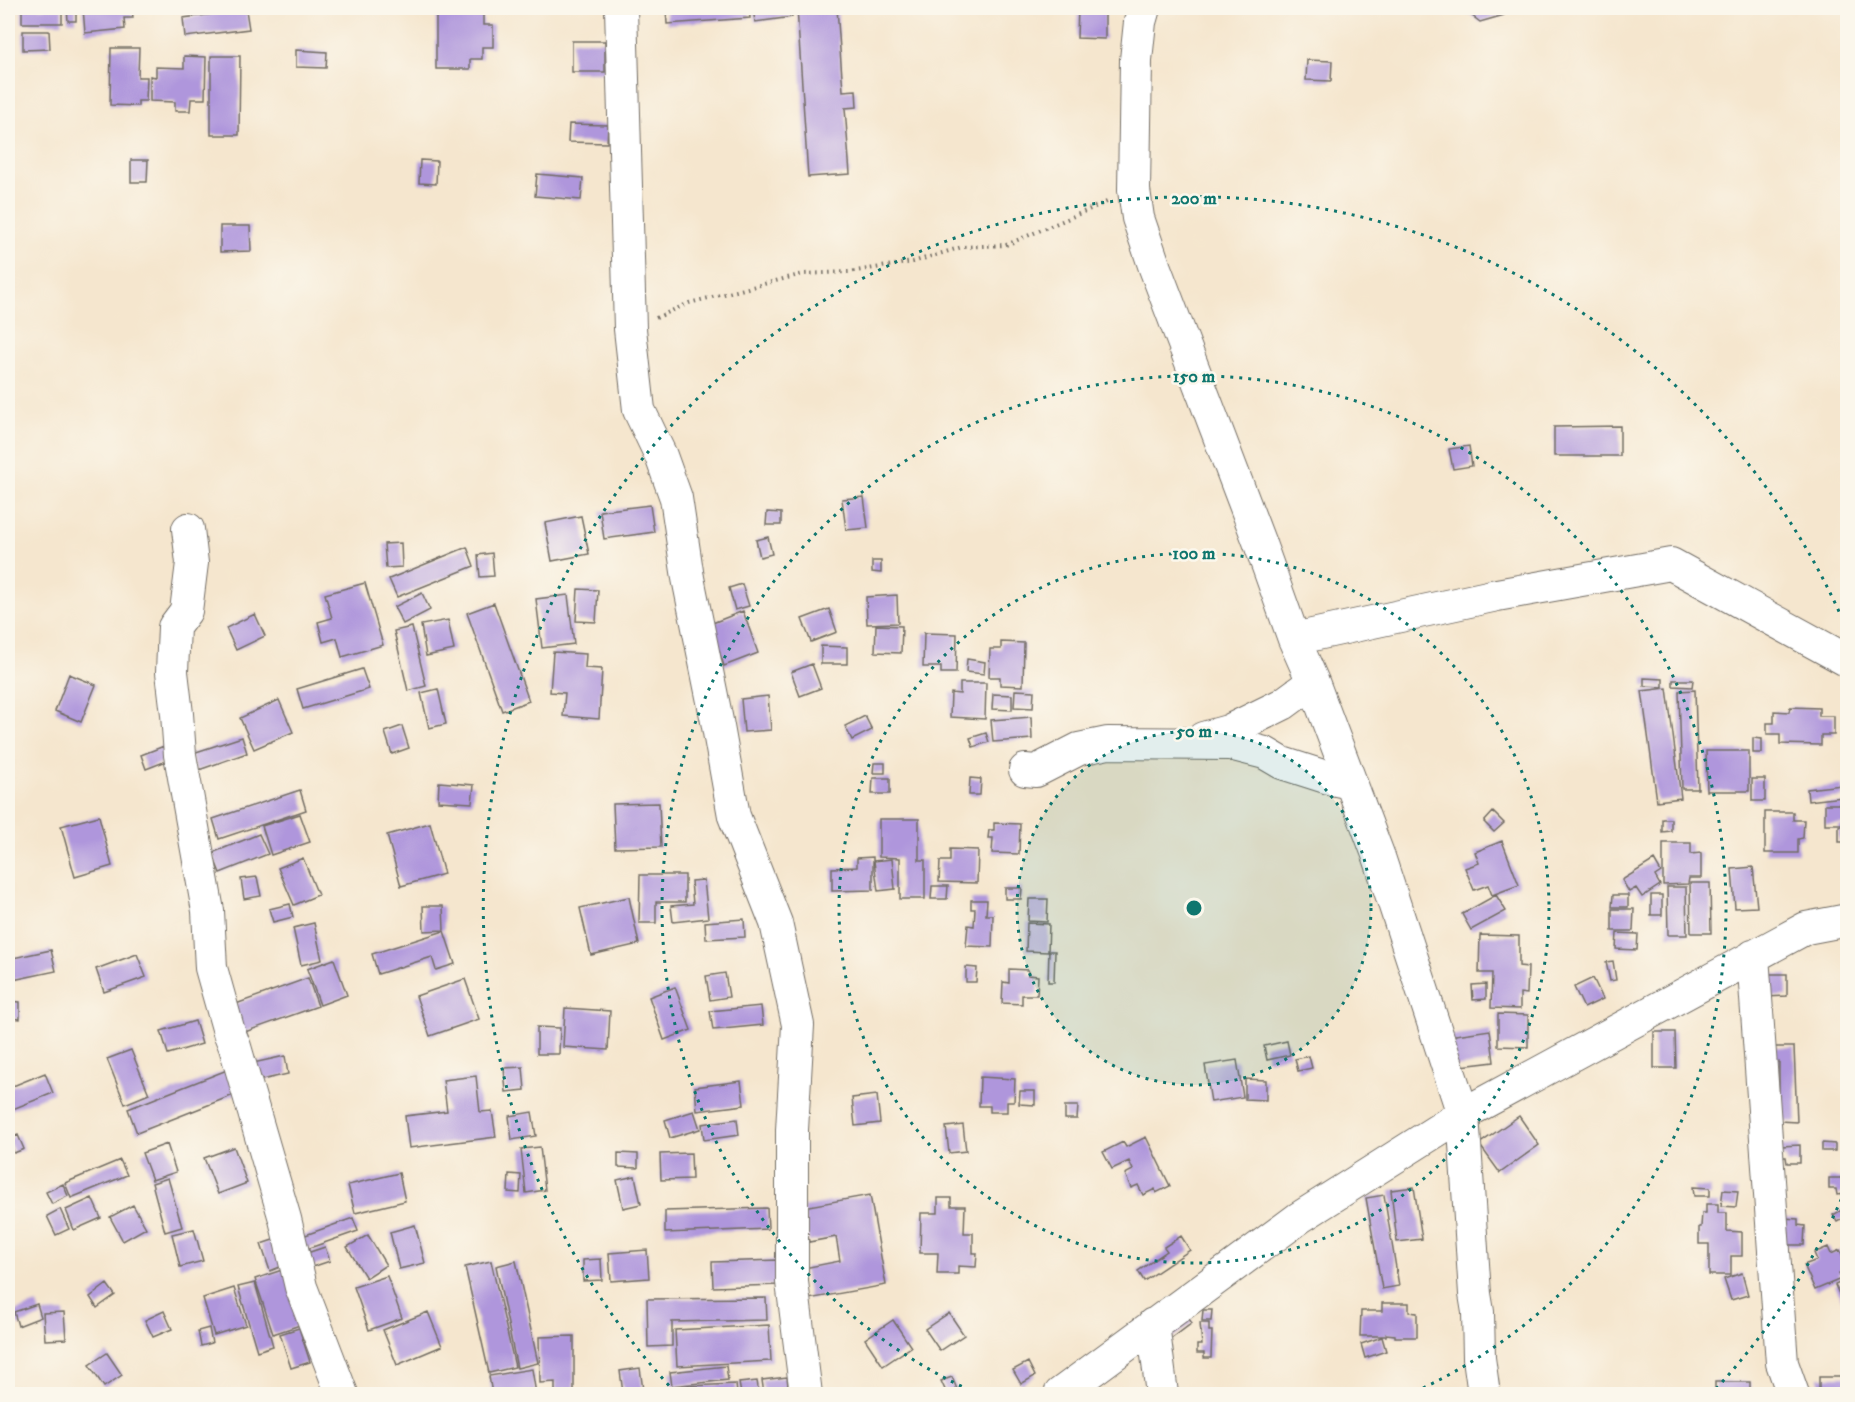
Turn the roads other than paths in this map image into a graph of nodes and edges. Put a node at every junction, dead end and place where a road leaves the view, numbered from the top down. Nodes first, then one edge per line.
1 (621, 8) edge
2 (1144, 8) edge
3 (188, 529) dead end
4 (1294, 639) junction
5 (1848, 661) edge
6 (1313, 682) junction
7 (1176, 744) junction
8 (1025, 770) dead end
9 (1352, 783) junction
10 (1848, 920) edge
11 (1753, 956) junction
12 (1463, 1114) junction
13 (1153, 1324) junction
14 (342, 1395) edge
15 (806, 1395) edge
16 (1060, 1395) edge
17 (1162, 1395) edge
18 (1484, 1395) edge
19 (1793, 1395) edge

1 - 15 street
2 - 4 street
3 - 14 street
4 - 5 street
4 - 6 street
6 - 7 street
6 - 9 street
7 - 8 street
7 - 9 street
9 - 12 street
10 - 11 street
11 - 12 street
11 - 19 street
12 - 13 street
12 - 18 street
13 - 16 street
13 - 17 street

